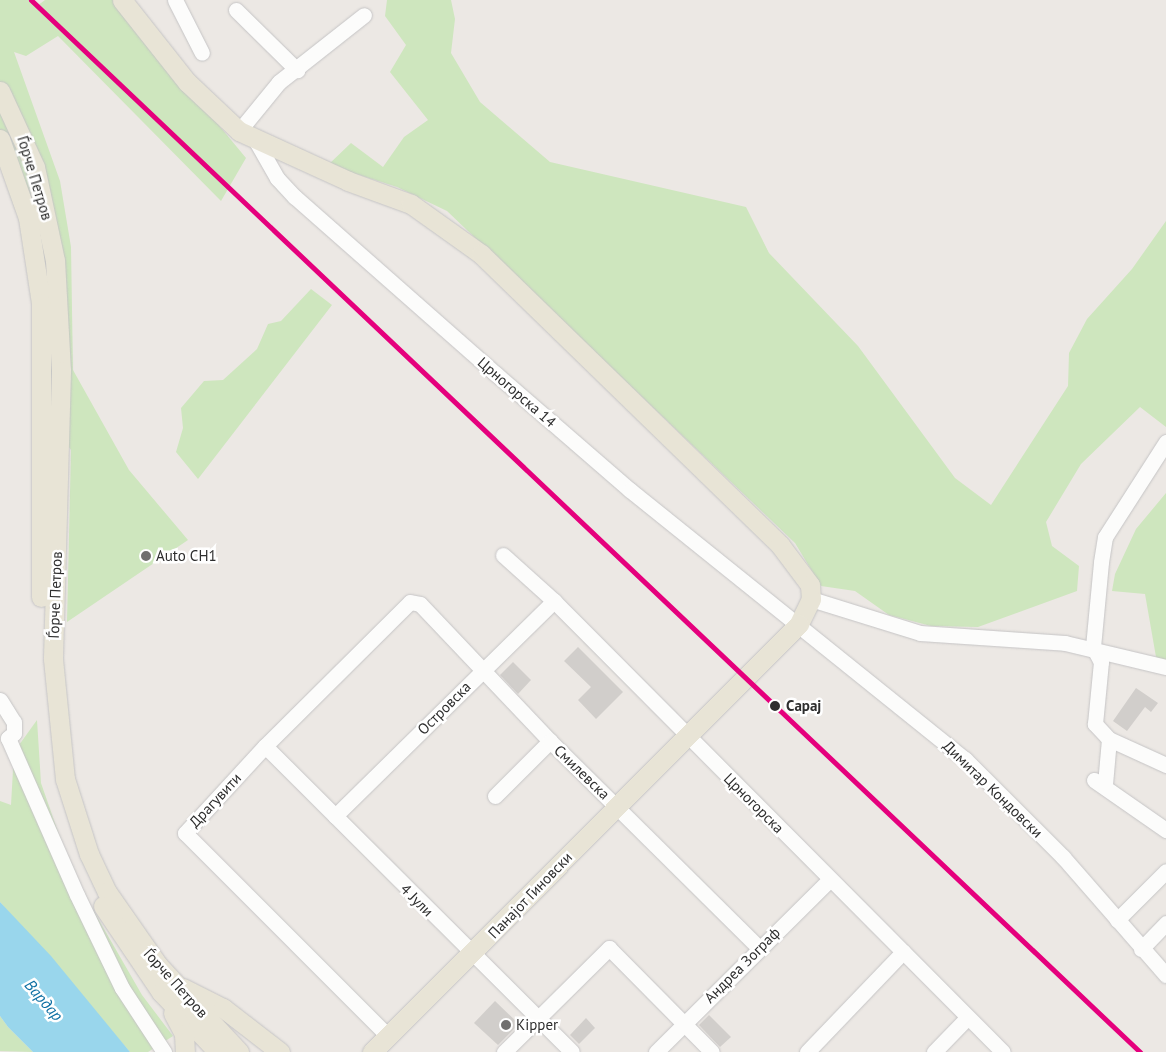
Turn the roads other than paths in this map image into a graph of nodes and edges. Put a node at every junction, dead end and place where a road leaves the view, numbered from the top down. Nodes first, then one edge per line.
1 (122, 0) edge
2 (175, 0) edge
3 (236, 10) dead end
4 (364, 15) dead end
5 (202, 53) dead end
6 (297, 70) junction
7 (0, 91) edge
8 (239, 131) junction
9 (0, 139) edge
10 (256, 141) junction
11 (1166, 442) edge
12 (503, 555) dead end
13 (811, 599) junction
14 (554, 601) junction
15 (406, 607) joint
16 (799, 624) junction
17 (1093, 647) junction
18 (1166, 668) edge
19 (482, 670) junction
20 (0, 700) edge
21 (4, 732) edge
22 (687, 737) junction
23 (1109, 739) junction
24 (550, 741) junction
25 (265, 746) junction
26 (1166, 765) edge
27 (495, 796) dead end
28 (617, 806) junction
29 (335, 816) junction
30 (1166, 830) edge
31 (1166, 871) edge
32 (830, 878) junction
33 (1117, 920) junction
34 (1166, 923) edge
35 (759, 948) junction
36 (1141, 949) junction
37 (903, 952) junction
38 (472, 955) junction
39 (1166, 976) edge
40 (169, 989) junction
41 (967, 1018) junction
42 (538, 1019) junction
43 (684, 1023) junction
44 (388, 1036) junction
45 (222, 1049) edge
46 (164, 1052) edge
47 (185, 1052) edge
48 (280, 1052) edge
49 (372, 1052) edge
50 (504, 1052) edge
51 (572, 1052) edge
52 (656, 1052) edge
53 (712, 1052) edge
54 (807, 1052) edge
55 (934, 1052) edge
56 (1004, 1052) edge

1 - 8 main road
2 - 5 street
3 - 6 street
4 - 6 street
6 - 8 street
7 - 40 main road, Ѓорче Петров
8 - 10 main road
9 - 40 main road, Ѓорче Петров
10 - 13 main road
10 - 16 street, Црногорска 14
11 - 17 street
12 - 14 street, Црногорска
13 - 16 main road, Панајот Гиновски
13 - 17 street
14 - 19 street, Островска
14 - 22 street, Црногорска
15 - 19 street, Смилевска
15 - 25 street, Драгувити
16 - 22 main road, Панајот Гиновски
16 - 33 street, Димитар Кондовски
17 - 18 street
17 - 23 street
19 - 24 street, Смилевска
19 - 29 street, Островска
20 - 21 street
21 - 46 street
22 - 28 main road, Панајот Гиновски
22 - 32 street, Црногорска
23 - 26 street
23 - 30 street
24 - 27 street
24 - 28 street, Смилевска
25 - 29 street, 4 Јули
25 - 44 street, Драгувити
28 - 35 street, Смилевска
28 - 38 main road, Панајот Гиновски
29 - 38 street, 4 Јули
31 - 33 street
32 - 35 street, Андреа Зограф
32 - 37 street, Црногорска
33 - 36 street, Димитар Кондовски
34 - 36 street
35 - 43 street, Андреа Зограф
36 - 39 street, Димитар Кондовски
37 - 41 street, Црногорска
37 - 54 street
38 - 42 street, 4 Јули
38 - 44 main road, Панајот Гиновски
40 - 45 main road, Ѓорче Петров
40 - 47 main road
40 - 48 main road
41 - 55 street
41 - 56 street, Црногорска
42 - 43 street
42 - 50 street
42 - 51 street, 4 Јули
43 - 52 street, Андреа Зограф
43 - 53 street
44 - 49 main road, Панајот Гиновски

